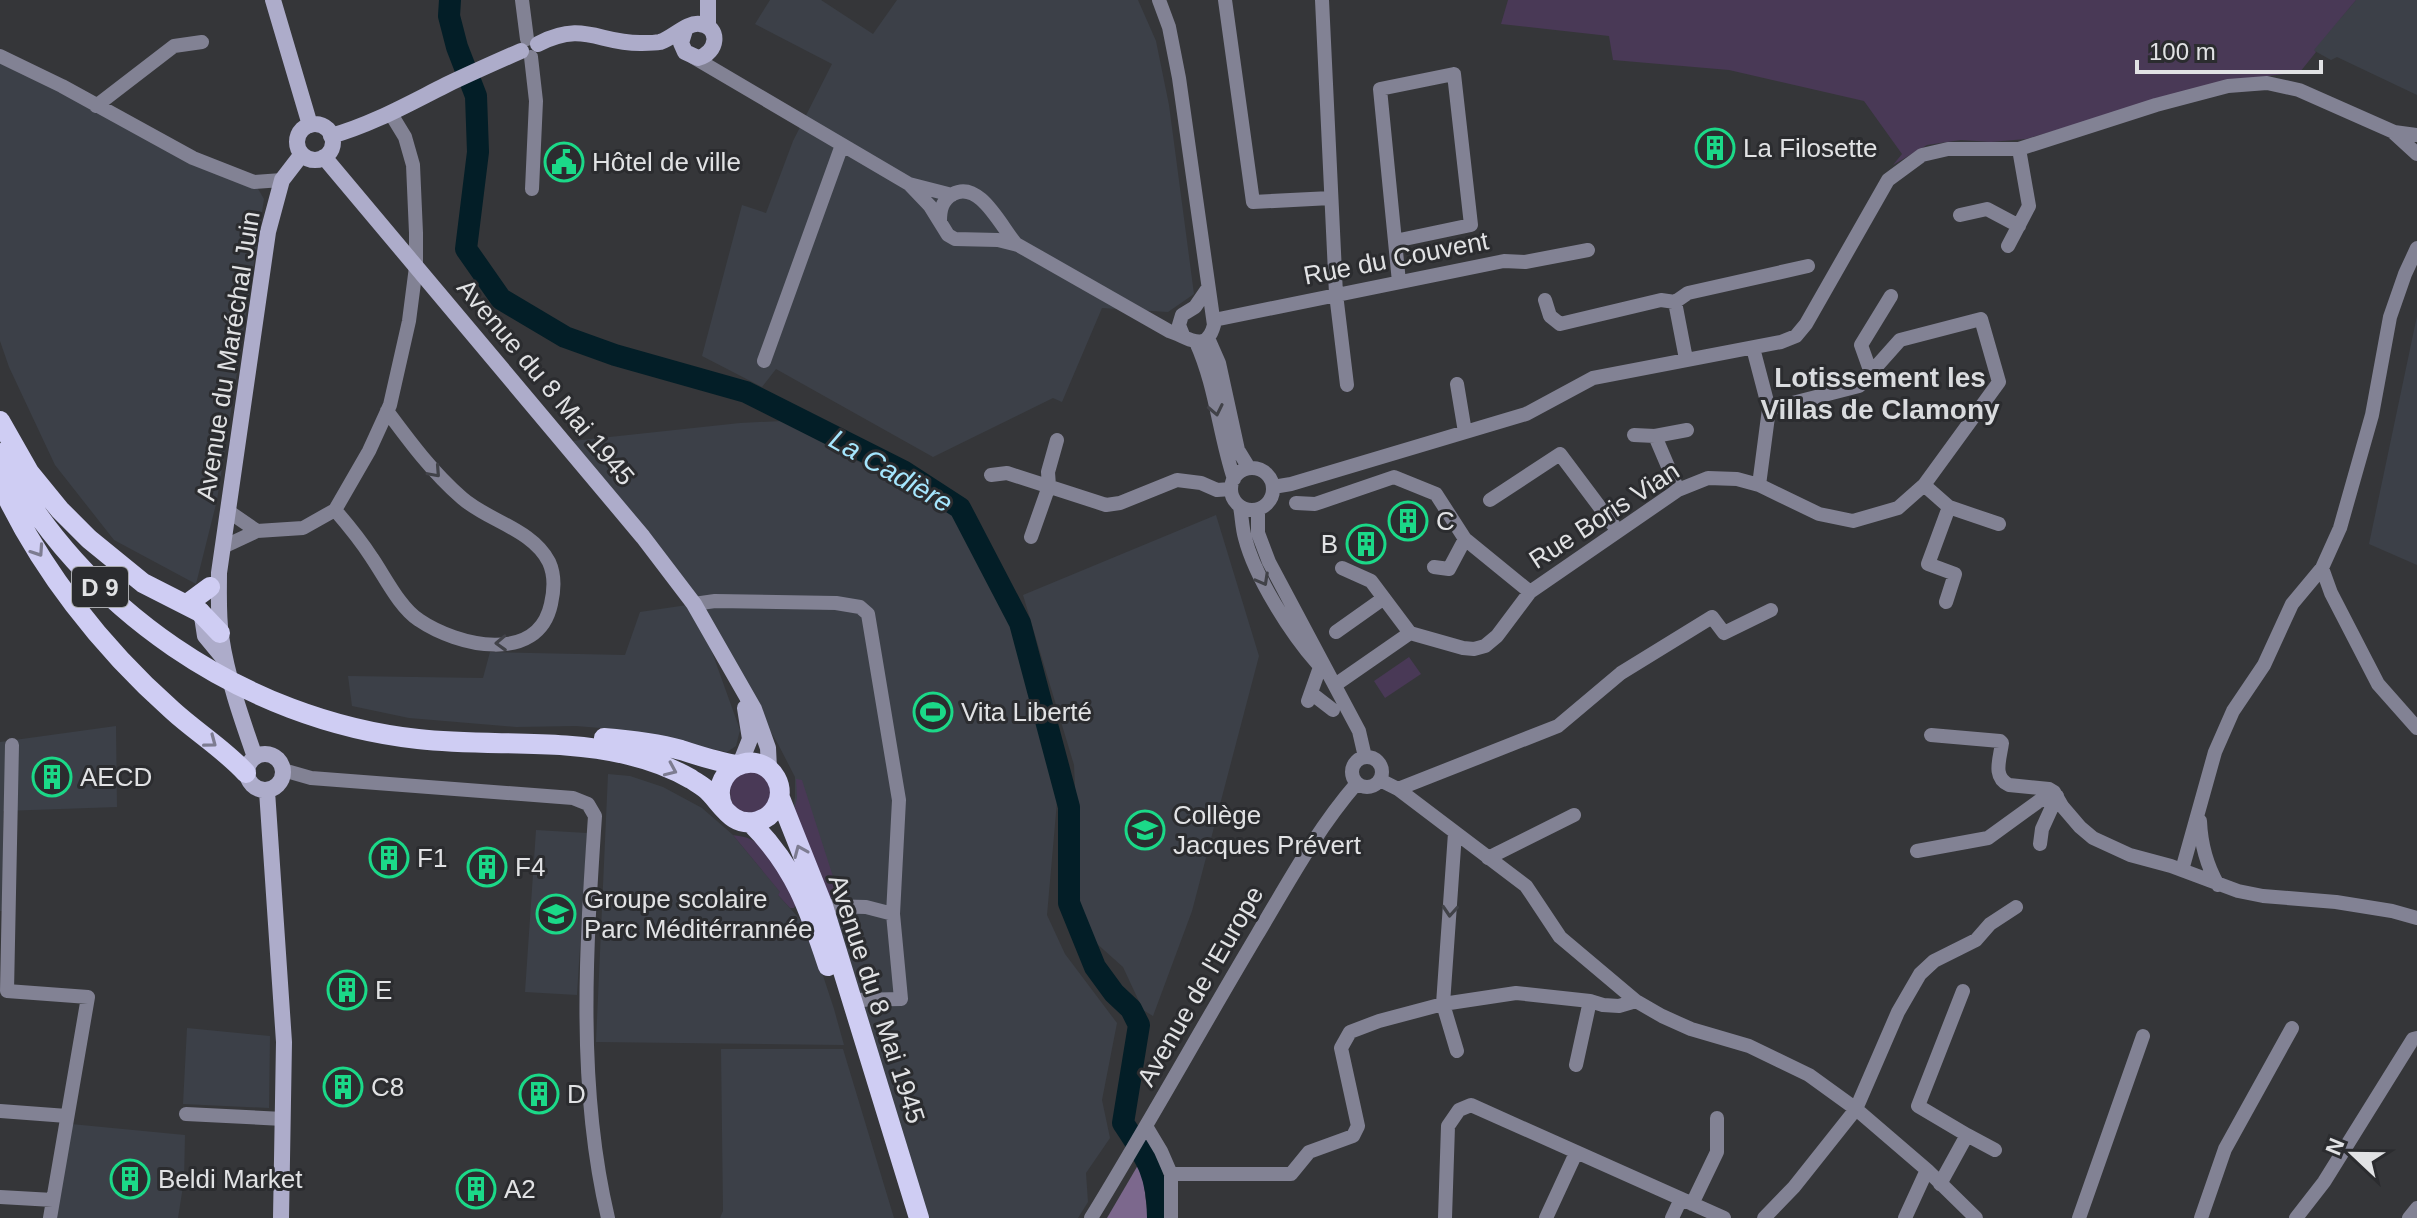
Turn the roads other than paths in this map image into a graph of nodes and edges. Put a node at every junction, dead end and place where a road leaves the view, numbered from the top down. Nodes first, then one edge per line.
1 (273, 0) edge
2 (522, 0) edge
3 (707, 0) edge
4 (1159, 0) edge
5 (1225, 0) edge
6 (1322, 0) edge
7 (696, 27) junction
8 (662, 41) junction
9 (202, 42) dead end
10 (529, 48) junction
11 (712, 49) junction
12 (688, 53) junction
13 (0, 56) edge
14 (714, 68) junction
15 (96, 106) junction
16 (391, 114) junction
17 (310, 125) junction
18 (2394, 132) junction
19 (2417, 135) edge
20 (331, 136) junction
21 (842, 145) junction
22 (2019, 149) junction
23 (302, 154) junction
24 (2417, 154) edge
25 (324, 157) junction
26 (282, 180) junction
27 (909, 184) junction
28 (532, 189) dead end
29 (952, 195) junction
30 (1331, 198) junction
31 (987, 206) junction
32 (1960, 215) dead end
33 (940, 221) junction
34 (2019, 226) junction
35 (971, 240) junction
36 (1395, 241) junction
37 (1018, 245) junction
38 (2008, 246) dead end
39 (2417, 248) edge
40 (1588, 250) dead end
41 (1808, 266) dead end
42 (416, 267) junction
43 (1399, 282) junction
44 (1208, 288) junction
45 (1336, 294) junction
46 (1891, 296) dead end
47 (1545, 300) dead end
48 (1675, 302) junction
49 (1195, 307) junction
50 (1213, 318) junction
51 (1192, 334) junction
52 (1753, 348) junction
53 (1686, 359) junction
54 (764, 361) dead end
55 (1871, 373) junction
56 (1457, 384) dead end
57 (1347, 385) dead end
58 (1769, 409) junction
59 (387, 411) junction
60 (0, 421) edge
61 (1687, 430) dead end
62 (1465, 432) junction
63 (1634, 435) dead end
64 (1655, 436) junction
65 (1057, 440) dead end
66 (0, 450) edge
67 (1249, 468) junction
68 (991, 475) dead end
69 (7, 482) edge
70 (1233, 484) junction
71 (1759, 485) junction
72 (1924, 485) junction
73 (1049, 486) junction
74 (1273, 487) junction
75 (1678, 490) junction
76 (1490, 500) dead end
77 (1296, 503) dead end
78 (1240, 507) junction
79 (1949, 507) junction
80 (335, 510) junction
81 (1258, 510) junction
82 (228, 511) junction
83 (1999, 524) dead end
84 (1617, 530) junction
85 (257, 531) junction
86 (1031, 537) dead end
87 (1465, 539) junction
88 (223, 547) junction
89 (1434, 567) dead end
90 (1342, 568) dead end
91 (2322, 568) junction
92 (214, 580) junction
93 (1530, 592) junction
94 (1384, 598) junction
95 (1946, 602) dead end
96 (694, 604) junction
97 (194, 608) junction
98 (1771, 610) dead end
99 (1336, 632) dead end
100 (220, 633) junction
101 (1410, 633) junction
102 (718, 648) junction
103 (216, 665) junction
104 (1320, 667) junction
105 (1335, 685) junction
106 (1336, 710) junction
107 (2417, 728) edge
108 (1931, 735) dead end
109 (485, 742) junction
110 (12, 745) dead end
111 (1365, 757) junction
112 (739, 764) junction
113 (250, 765) junction
114 (769, 769) junction
115 (283, 770) junction
116 (1380, 780) junction
117 (1357, 783) junction
118 (1398, 789) junction
119 (267, 791) junction
120 (2057, 796) junction
121 (780, 798) junction
122 (724, 809) junction
123 (2200, 810) junction
124 (1574, 815) dead end
125 (751, 823) junction
126 (1455, 833) junction
127 (2040, 844) dead end
128 (1917, 851) dead end
129 (1488, 858) junction
130 (2182, 870) junction
131 (2218, 885) junction
132 (823, 906) junction
133 (2016, 907) dead end
134 (893, 914) junction
135 (2417, 918) edge
136 (1610, 979) junction
137 (1963, 991) dead end
138 (853, 1000) junction
139 (1590, 1001) junction
140 (1636, 1001) junction
141 (1443, 1004) junction
142 (2292, 1028) dead end
143 (2143, 1036) dead end
144 (2417, 1038) edge
145 (1457, 1051) dead end
146 (1576, 1065) dead end
147 (1856, 1109) junction
148 (0, 1111) edge
149 (186, 1114) dead end
150 (67, 1116) junction
151 (1717, 1118) dead end
152 (283, 1119) junction
153 (1144, 1129) junction
154 (1967, 1135) junction
155 (1995, 1150) dead end
156 (1576, 1153) junction
157 (1171, 1174) junction
158 (1933, 1177) junction
159 (0, 1197) edge
160 (53, 1200) junction
161 (1687, 1202) junction
162 (2417, 1208) edge
163 (281, 1216) edge
164 (50, 1218) edge
165 (608, 1218) edge
166 (905, 1218) edge
167 (919, 1218) edge
168 (1091, 1218) edge
169 (1171, 1218) edge
170 (1445, 1218) edge
171 (1546, 1218) edge
172 (1672, 1218) edge
173 (1724, 1218) edge
174 (1764, 1218) edge
175 (1905, 1218) edge
176 (1914, 1218) edge
177 (1976, 1218) edge
178 (2079, 1218) edge
179 (2201, 1218) edge
180 (2296, 1218) edge
181 (2409, 1218) edge

1 - 17 main road
2 - 10 street
3 - 7 main road
4 - 44 street
5 - 30 street
6 - 30 street
7 - 8 main road
7 - 11 main road
7 - 12 main road
8 - 10 main road
8 - 12 main road
9 - 15 street
10 - 16 main road
10 - 28 street
11 - 12 main road
11 - 14 street
12 - 14 street
13 - 15 street
14 - 21 street
15 - 26 street
16 - 20 main road
16 - 42 street
17 - 20 main road
17 - 23 main road
18 - 19 street
18 - 22 street
18 - 24 street
20 - 25 main road
21 - 27 street
21 - 54 street
22 - 34 street
22 - 52 street
23 - 25 main road
23 - 26 main road, Avenue du Maréchal Juin
25 - 42 main road, Avenue du 8 Mai 1945
26 - 82 main road, Avenue du Maréchal Juin
27 - 29 street
27 - 33 street
29 - 31 street
29 - 33 street
30 - 45 street
31 - 35 street
31 - 37 street
32 - 34 street
33 - 35 street
34 - 38 street
35 - 37 street
36 - 36 street
36 - 43 street
37 - 51 street
39 - 91 street
40 - 43 street, Rue du Couvent
41 - 48 street
42 - 59 street
42 - 96 main road, Avenue du 8 Mai 1945
43 - 45 street, Rue du Couvent
44 - 49 street
44 - 50 street
45 - 50 street, Rue du Couvent
45 - 57 street
46 - 55 street
47 - 48 street
48 - 53 street
49 - 50 street
49 - 51 street
50 - 51 street
51 - 67 street
51 -> 70 street
52 - 53 street
52 - 58 street
53 - 62 street
55 - 58 street
55 - 72 street, Rue Boris Vian
56 - 62 street
58 - 71 street
59 - 80 street
59 -> 80 street
60 - 97 main road
61 - 64 street
62 - 74 street
63 - 64 street
64 - 75 street
65 - 73 street
66 - 69 main road, D 9
67 - 70 street
67 - 74 street
68 - 73 street
69 - 103 main road, D 9
69 -> 113 main road
70 - 73 street
70 - 78 street
71 - 72 street, Rue Boris Vian
71 - 75 street, Rue Boris Vian
72 - 79 street
73 - 86 street
74 - 81 street
75 - 84 street, Rue Boris Vian
76 - 84 street
77 - 87 street
78 - 81 street
78 -> 104 street
79 - 83 street
79 - 95 street
80 - 85 street
81 - 105 street
82 - 85 street
82 - 88 main road, Avenue du Maréchal Juin
84 - 93 street, Rue Boris Vian
85 - 88 street
87 - 89 street
87 - 93 street
88 - 92 main road, Avenue du Maréchal Juin
90 - 94 street
91 - 107 street
91 - 123 street
92 - 97 main road
92 - 100 main road, Avenue du Maréchal Juin
93 - 101 street, Rue Boris Vian
94 - 99 street
94 - 101 street
96 - 102 main road, Avenue du 8 Mai 1945
96 - 134 street
97 - 100 main road
97 - 103 main road, Avenue du Maréchal Juin
98 - 118 street
100 - 103 main road, Avenue du Maréchal Juin
101 - 105 street
102 - 112 main road
102 - 114 main road
103 - 109 main road, D 9
103 - 113 main road, Avenue du Maréchal Juin
104 - 105 street
104 - 106 street
105 - 106 street
106 - 111 street
108 - 120 street
109 - 112 main road, D 9
109 -> 122 main road, D 9
110 - 150 street
111 - 116 street
111 - 117 street
112 - 114 main road
112 - 122 main road
113 - 115 main road
113 - 119 main road
114 - 121 main road
115 - 119 main road
115 - 165 street
116 - 117 street
116 - 118 street
117 - 153 street, Avenue de l'Europe
118 - 126 street
119 - 152 main road
120 - 127 street
120 - 128 street
120 - 130 street
121 - 125 main road
132 -> 121 main road, Avenue du 8 Mai 1945
122 - 125 main road
123 - 130 street
123 - 131 street
124 - 129 street
125 - 166 main road, Avenue du 8 Mai 1945
126 - 129 street
126 -> 141 street
129 - 136 street
130 - 131 street
131 - 135 street
132 - 134 street
132 - 138 main road, Avenue du 8 Mai 1945
133 - 147 street
134 - 138 street
136 - 139 street
136 - 140 street
137 - 154 street
138 - 167 main road, Avenue du 8 Mai 1945
139 - 140 street
139 - 141 street
139 - 146 street
140 - 147 street
141 - 145 street
141 - 157 street
142 - 179 street
143 - 178 street
144 - 180 street
147 - 158 street
147 - 174 street
148 - 150 street
149 - 152 street
150 - 160 street
151 - 161 street
152 - 163 main road
153 - 157 street
153 - 168 street, Avenue de l'Europe
154 - 155 street
154 - 158 street
156 - 161 street
156 - 170 street
156 - 171 street
157 - 169 street
158 - 175 street
158 - 176 street
158 - 177 street
159 - 160 street
160 - 164 street
161 - 172 street
161 - 173 street
162 - 181 street

